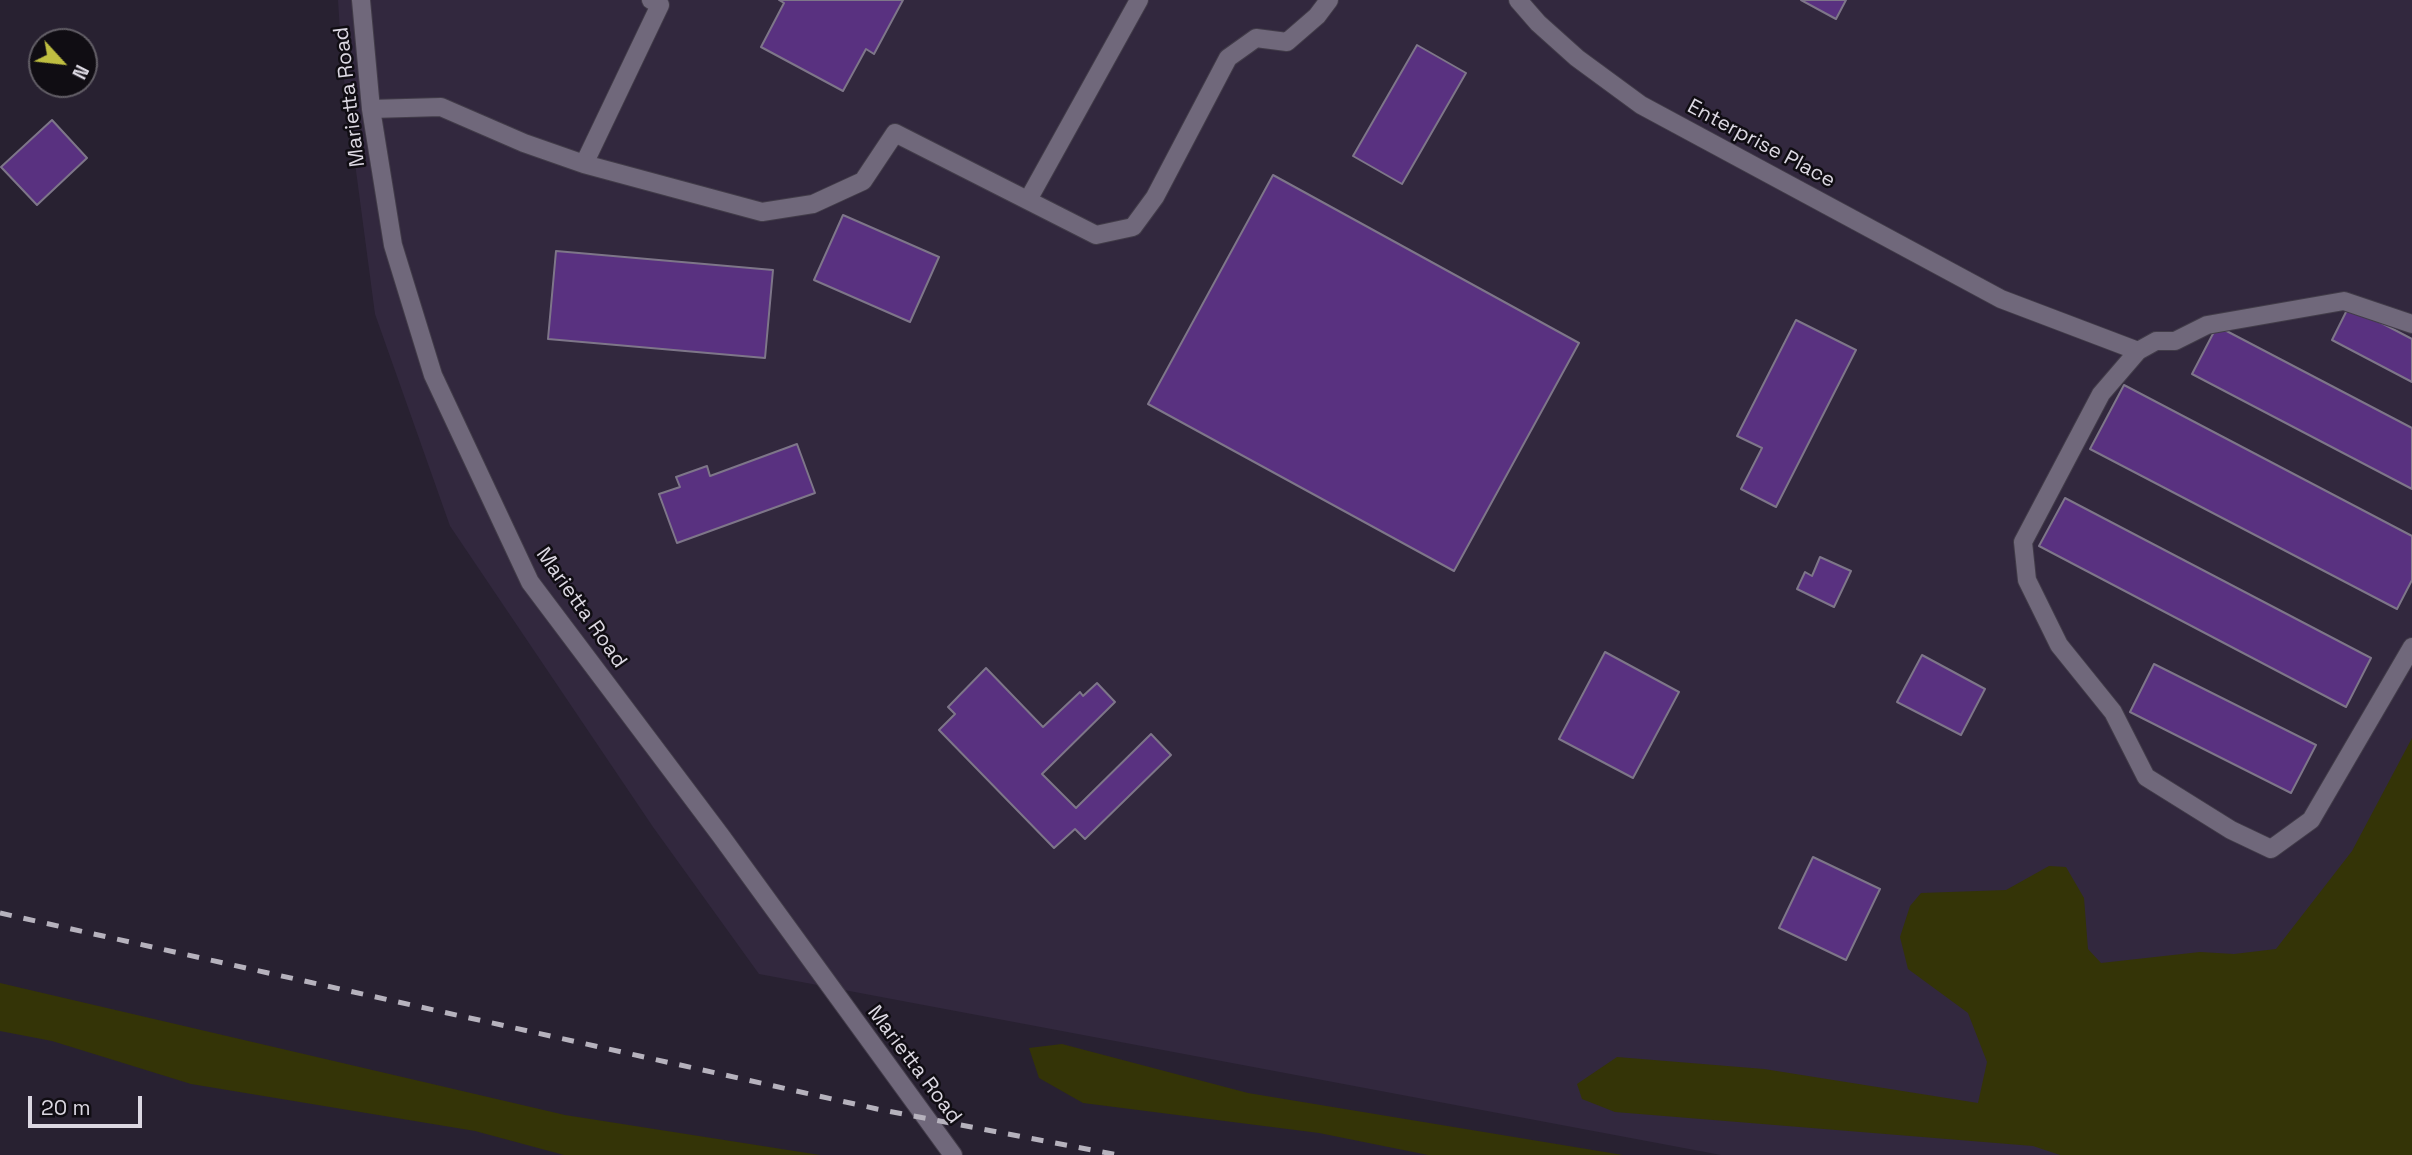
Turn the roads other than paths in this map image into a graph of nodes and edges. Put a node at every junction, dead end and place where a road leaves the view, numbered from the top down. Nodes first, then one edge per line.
1 (361, 0) edge
2 (651, 0) edge
3 (1139, 0) edge
4 (1329, 0) edge
5 (1518, 0) edge
6 (371, 109) junction
7 (584, 164) junction
8 (1028, 200) junction
9 (2412, 324) edge
10 (2138, 351) junction
11 (2412, 647) edge
12 (953, 1155) edge

1 - 6 street, Marietta Road
2 - 7 street
3 - 8 street
4 - 8 street
5 - 10 street, Enterprise Place
6 - 7 street
6 - 12 street, Marietta Road
7 - 8 street
9 - 10 street
10 - 11 street

